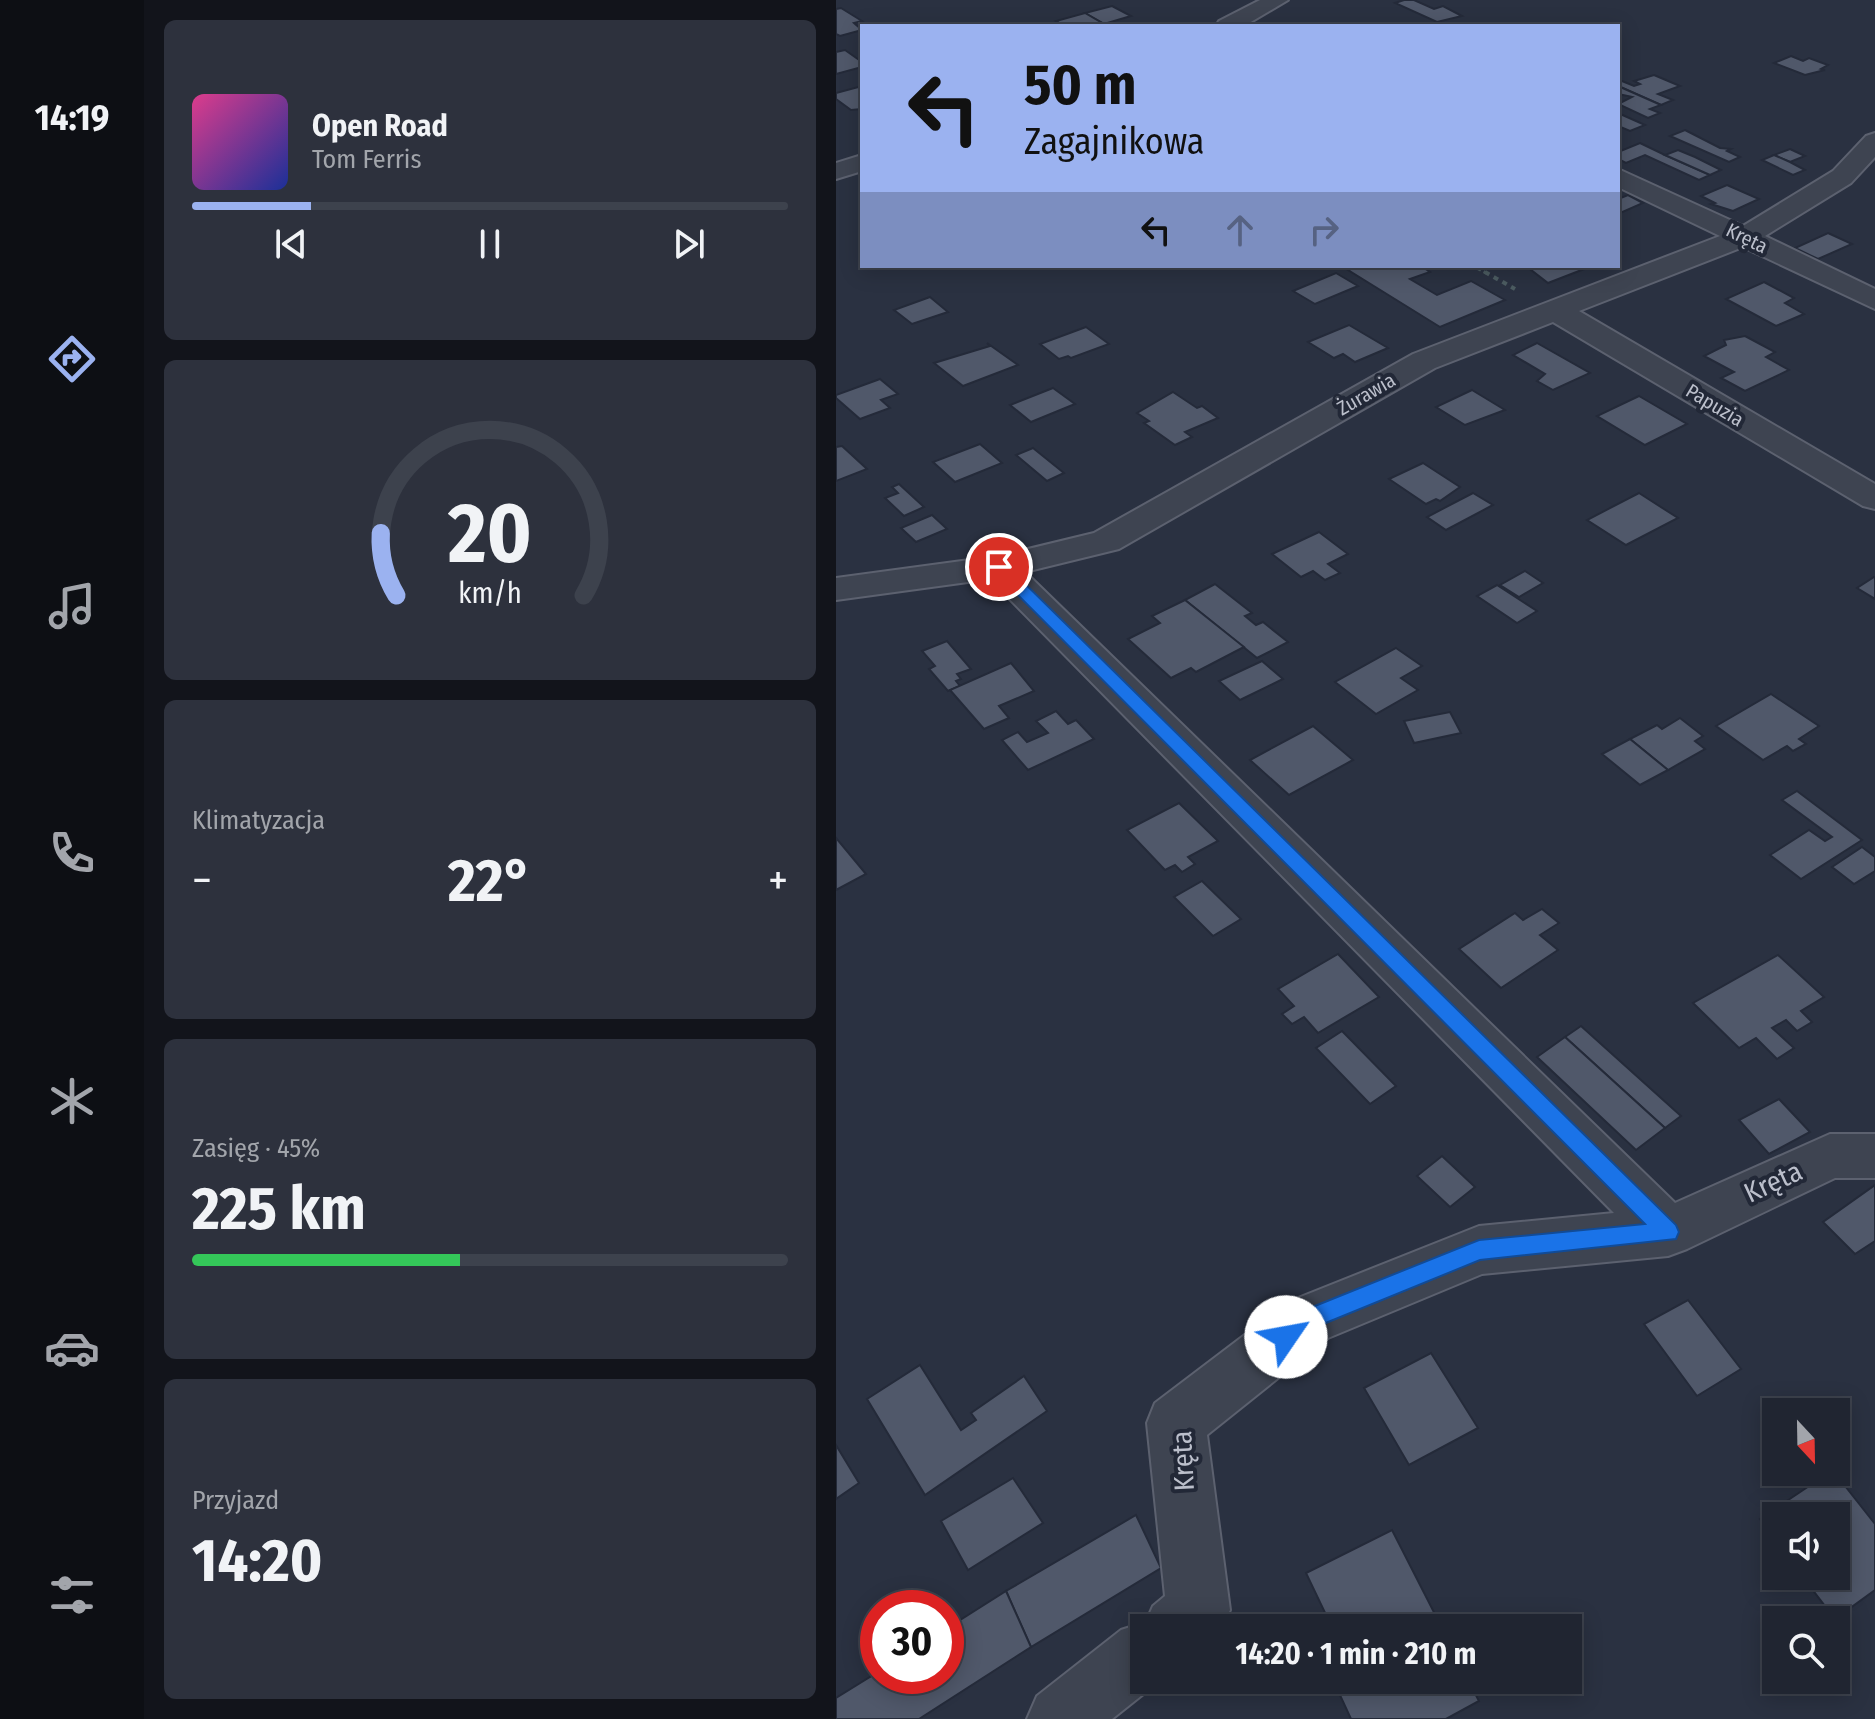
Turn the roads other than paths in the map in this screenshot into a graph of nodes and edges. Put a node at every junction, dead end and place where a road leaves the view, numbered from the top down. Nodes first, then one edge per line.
1 (1270, 4) edge
2 (1289, 21) dead end
3 (1231, 24) edge
4 (1875, 141) edge
5 (860, 164) edge
6 (836, 171) edge
7 (1863, 171) edge
8 (1620, 178) edge
9 (1744, 237) junction
10 (1875, 300) edge
11 (1555, 310) junction
12 (1875, 499) edge
13 (999, 567) junction
14 (842, 581) edge
15 (1875, 1156) edge
16 (1668, 1232) junction
17 (1193, 1614) edge
18 (1130, 1664) edge
19 (1060, 1719) edge

1 - 2 street
1 - 3 street
4 - 7 street, Żurawia
5 - 6 street
7 - 9 street, Żurawia
8 - 9 street, Kręta
9 - 10 street, Kręta
9 - 11 street, Żurawia
11 - 12 street, Papuzia
11 - 13 street, Żurawia
13 - 14 street, Żurawia
13 - 16 street
15 - 16 street, Kręta
16 - 17 street, Kręta
18 - 19 street

